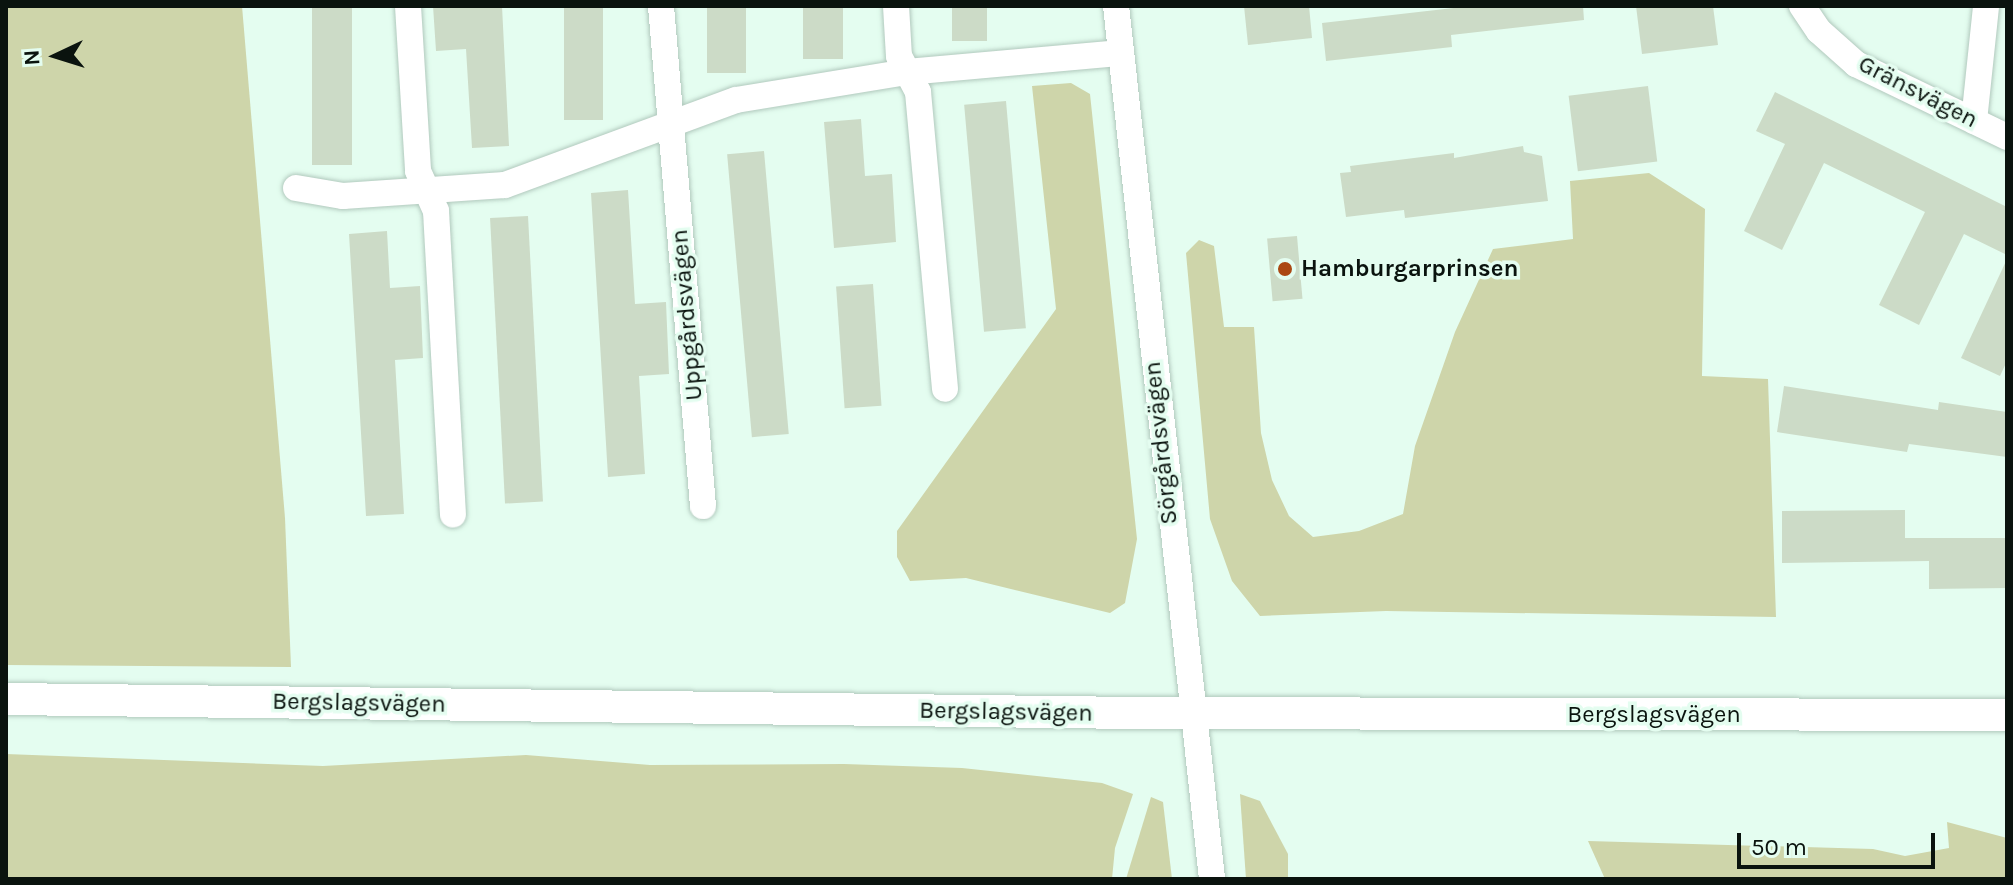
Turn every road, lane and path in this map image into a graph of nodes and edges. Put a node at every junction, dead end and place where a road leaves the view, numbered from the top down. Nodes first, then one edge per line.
1 (408, 6) edge
2 (661, 6) edge
3 (896, 6) edge
4 (1116, 6) edge
5 (1802, 6) edge
6 (1986, 6) edge
7 (1121, 53) junction
8 (907, 72) junction
9 (1974, 121) junction
10 (670, 124) junction
11 (2007, 137) edge
12 (296, 188) dead end
13 (427, 190) junction
14 (945, 389) dead end
15 (703, 506) dead end
16 (453, 515) dead end
17 (6, 699) edge
18 (1191, 713) junction
19 (2007, 715) edge
20 (1212, 879) edge

1 - 13 street
2 - 10 street, Uppgårdsvägen
3 - 8 street
4 - 7 street, Sörgårdsvägen
5 - 9 street, Gränsvägen
6 - 9 street
7 - 8 street
7 - 18 street, Sörgårdsvägen
8 - 10 street
8 - 14 street
9 - 11 street, Gränsvägen
10 - 13 street
10 - 15 street, Uppgårdsvägen
12 - 13 street
13 - 16 street
17 - 18 main road, Bergslagsvägen
18 - 19 main road, Bergslagsvägen
18 - 20 street, Sörgårdsvägen

